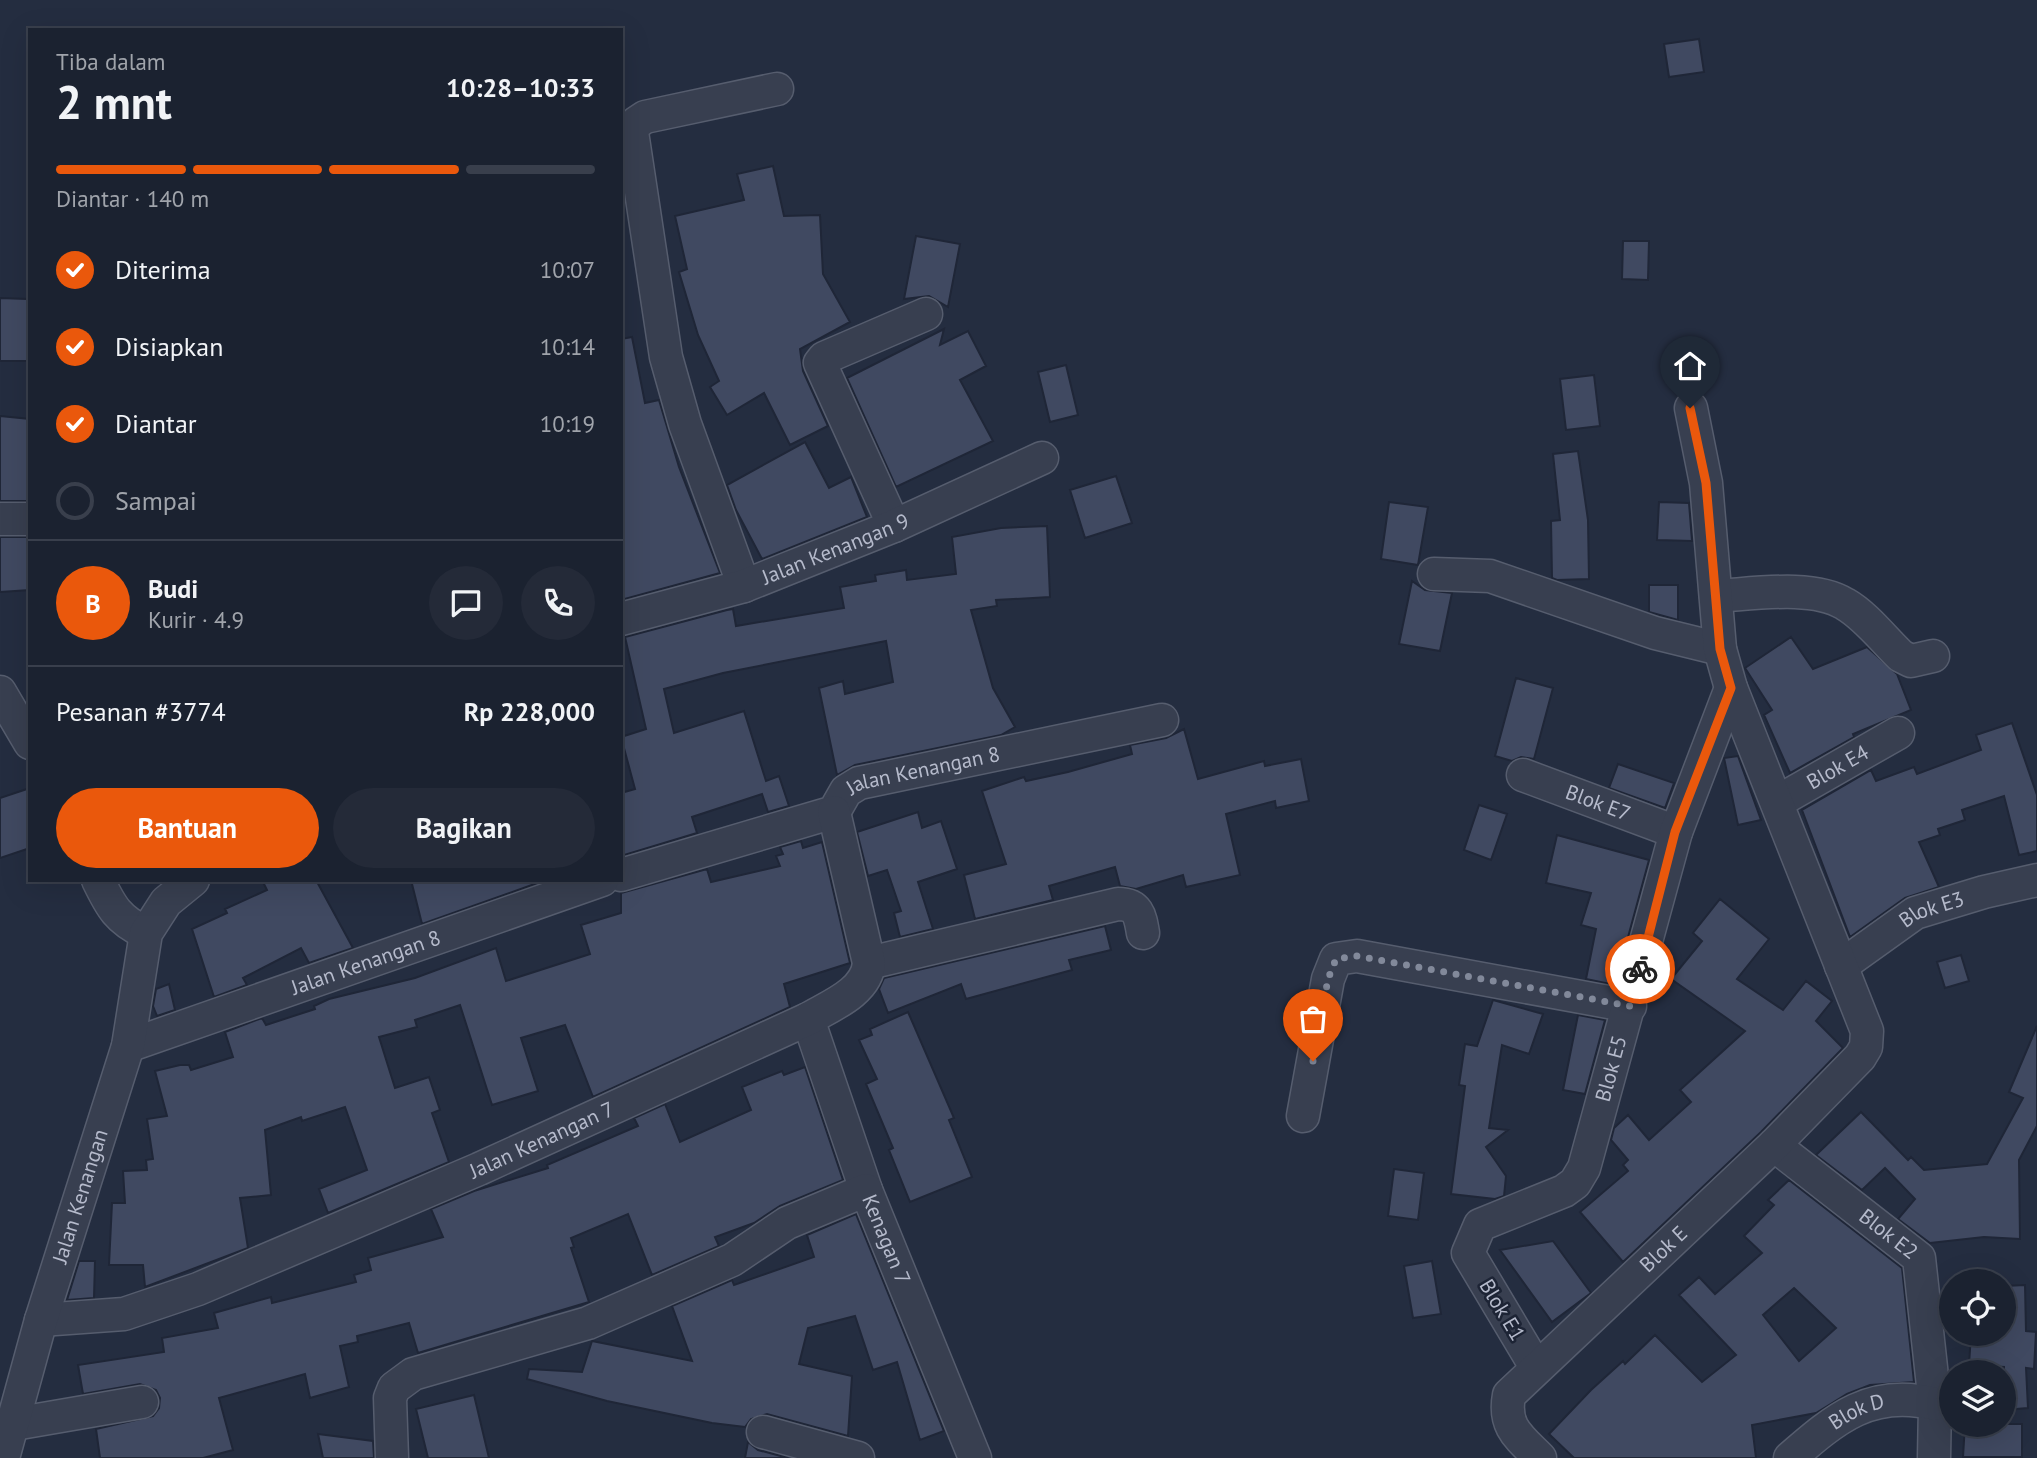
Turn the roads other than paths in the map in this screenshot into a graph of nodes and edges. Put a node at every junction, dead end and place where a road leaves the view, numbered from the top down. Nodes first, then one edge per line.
1 (776, 89) dead end
2 (926, 314) dead end
3 (1690, 408) dead end
4 (1042, 458) dead end
5 (0, 519) edge
6 (28, 519) edge
7 (894, 526) junction
8 (1434, 574) dead end
9 (744, 586) junction
10 (1716, 596) junction
11 (623, 618) edge
12 (1720, 649) junction
13 (1933, 656) dead end
14 (1731, 688) junction
15 (0, 692) edge
16 (1162, 720) dead end
17 (1898, 733) dead end
18 (28, 740) edge
19 (1523, 775) dead end
20 (1777, 802) junction
21 (834, 812) junction
22 (1675, 832) junction
23 (623, 874) edge
24 (2037, 880) edge
25 (99, 882) edge
26 (191, 882) edge
27 (596, 882) edge
28 (146, 933) junction
29 (1143, 933) dead end
30 (869, 963) junction
31 (1841, 966) junction
32 (1630, 1006) junction
33 (808, 1019) junction
34 (128, 1046) junction
35 (1303, 1116) dead end
36 (1774, 1145) junction
37 (866, 1190) junction
38 (1468, 1253) joint
39 (41, 1320) junction
40 (1536, 1367) junction
41 (142, 1402) dead end
42 (1935, 1404) junction
43 (14, 1424) junction
44 (763, 1432) dead end
45 (971, 1457) edge
46 (3, 1458) edge
47 (392, 1458) edge
48 (858, 1458) edge
49 (1540, 1458) edge
50 (1790, 1458) edge
51 (1934, 1458) edge

1 - 9 street
2 - 7 street
3 - 10 street
4 - 7 street, Jalan Kenangan 9
5 - 6 street
7 - 9 street, Jalan Kenangan 9
8 - 12 street
9 - 11 street, Jalan Kenangan 9
10 - 12 street
10 - 13 street
12 - 14 street
14 - 20 street
14 - 22 street, Blok E5
15 - 18 street
16 - 21 street, Jalan Kenangan 8
17 - 20 street, Blok E4
19 - 22 street, Blok E7
20 - 31 street
21 - 23 street, Jalan Kenangan 8
21 - 30 street
22 - 32 street, Blok E5
24 - 31 street, Blok E3
25 - 28 street
26 - 28 street
27 - 34 street, Jalan Kenangan 8
28 - 34 street, Jalan Kenangan
29 - 30 street
30 - 33 street, Jalan Kenangan 7
31 - 36 street, Blok E
32 - 35 street
32 - 38 street, Blok E5
33 - 37 street, Kenagan 7
33 - 39 street, Jalan Kenangan 7
34 - 39 street, Jalan Kenangan
36 - 40 street, Blok E
36 - 42 street, Blok E2
37 - 45 street, Kenagan 7
37 - 47 street
38 - 40 street, Blok E1
39 - 43 street, Jalan Kenangan
40 - 49 street, Blok E
41 - 43 street
42 - 50 street, Blok D
42 - 51 street
43 - 46 street, Jalan Kenangan
44 - 48 street

